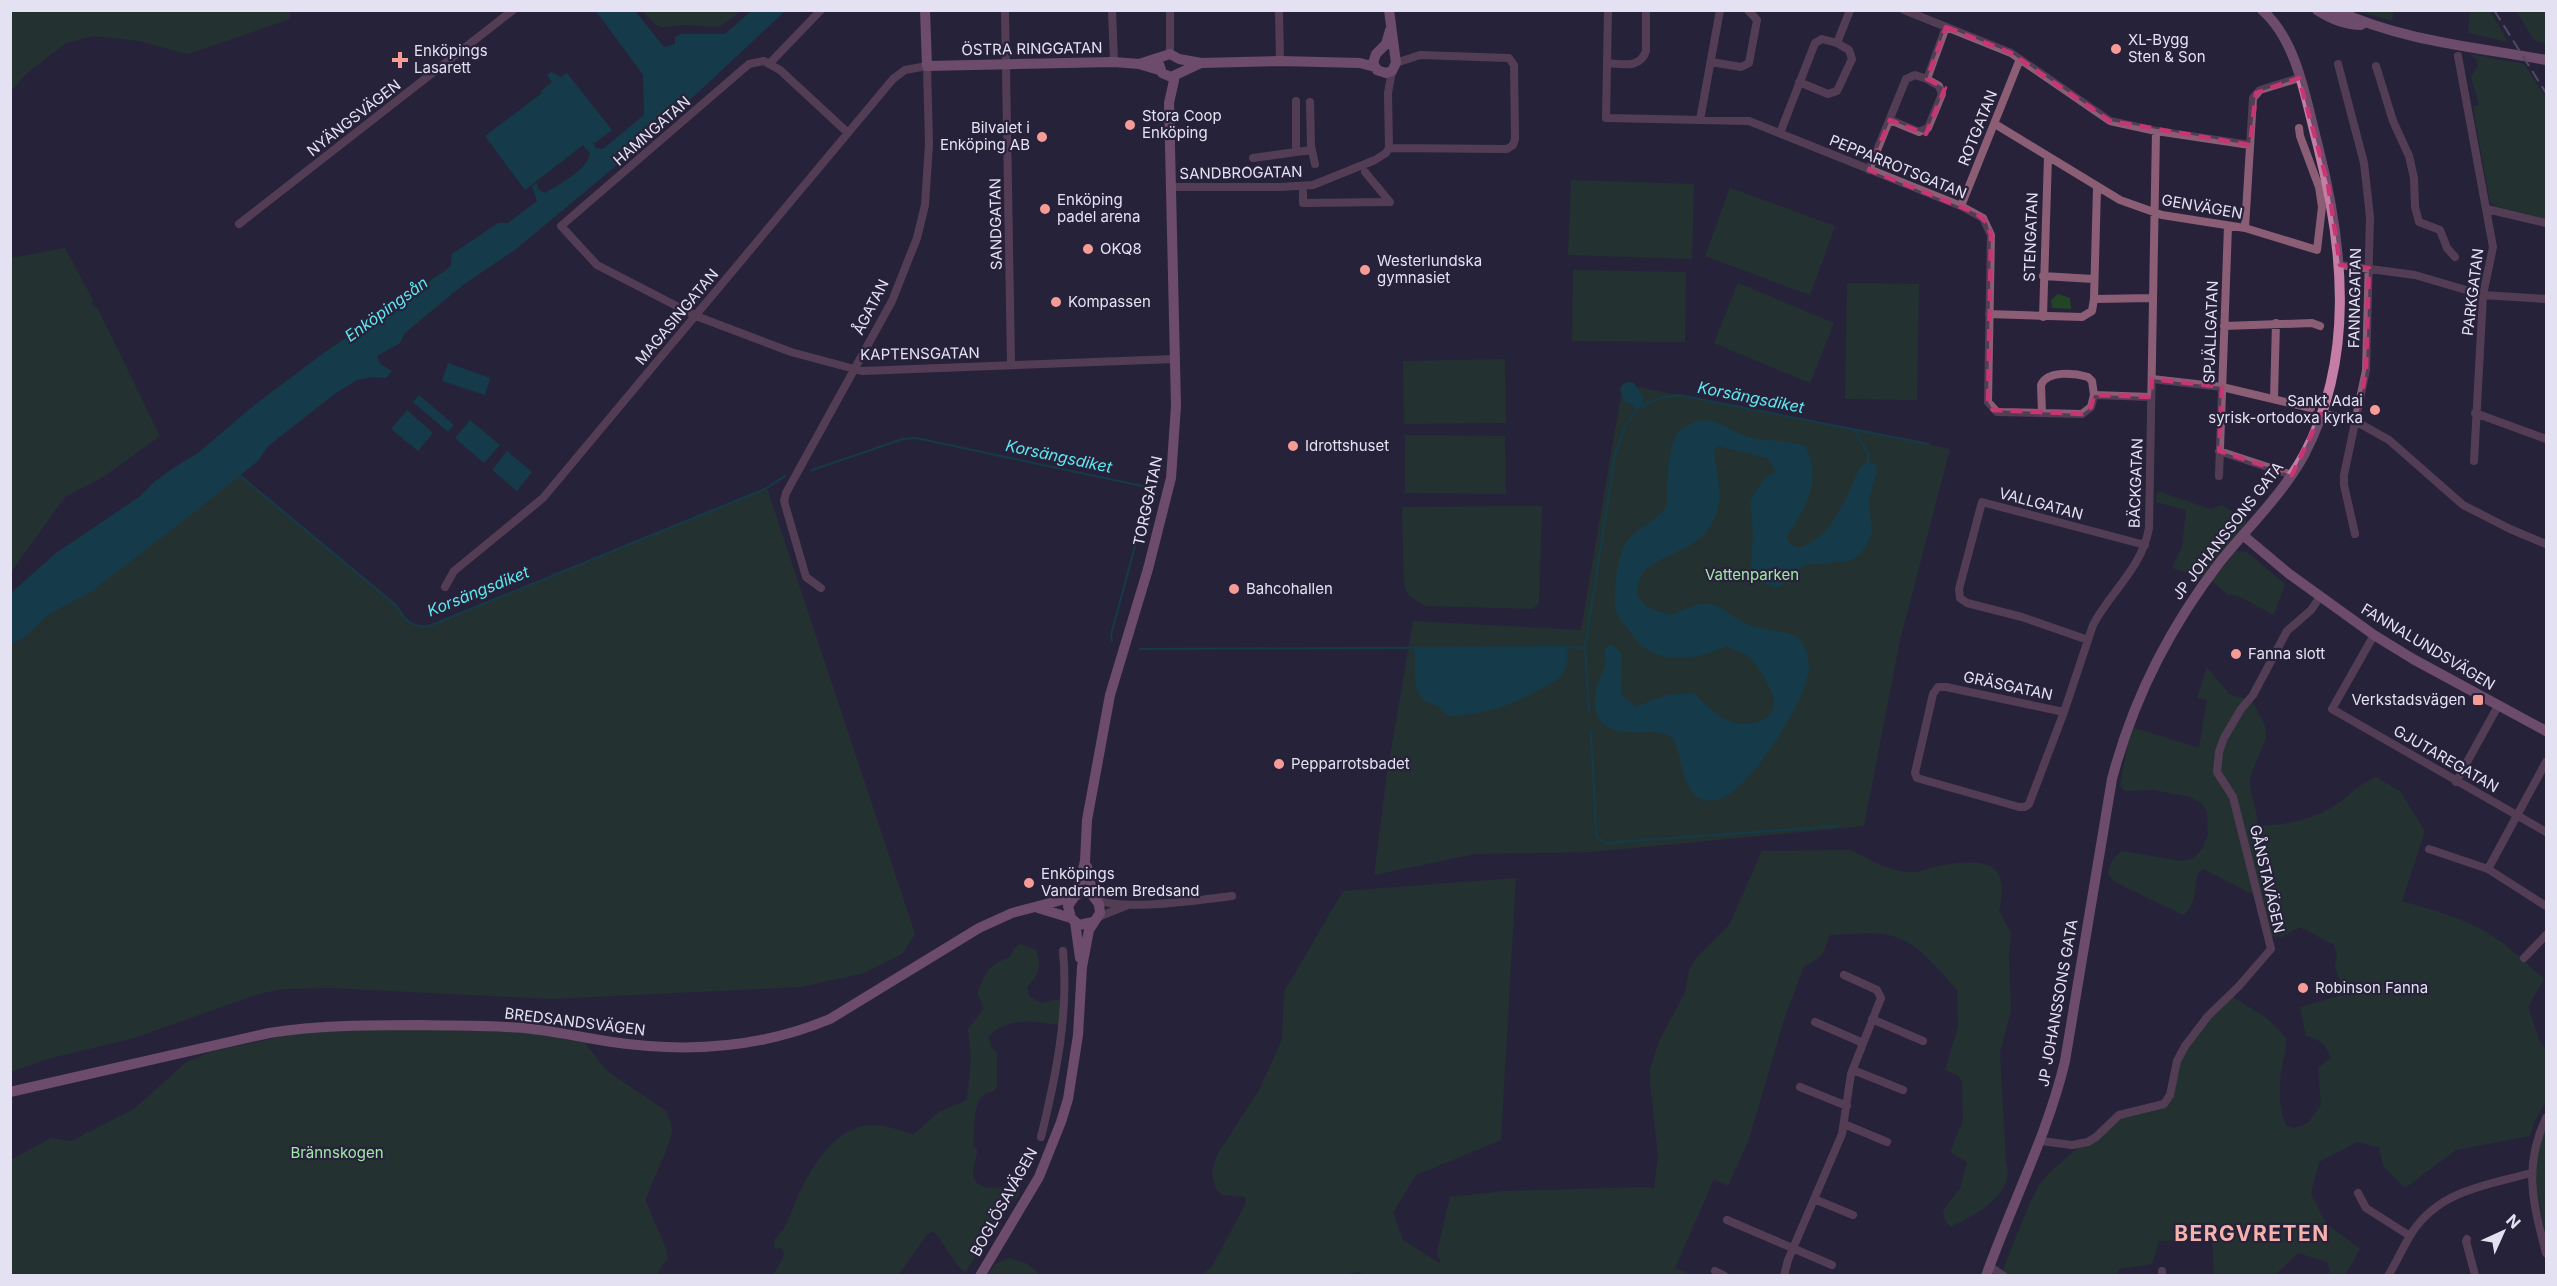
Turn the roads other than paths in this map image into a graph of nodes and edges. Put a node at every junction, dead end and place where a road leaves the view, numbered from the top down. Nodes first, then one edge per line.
1 (513, 10) edge
2 (821, 10) edge
3 (925, 10) edge
4 (1005, 10) edge
5 (1112, 10) edge
6 (1170, 10) edge
7 (1279, 10) edge
8 (1389, 10) edge
9 (1608, 10) edge
10 (1646, 10) edge
11 (1720, 10) edge
12 (1748, 10) edge
13 (1850, 10) edge
14 (1904, 10) edge
15 (2262, 10) edge
16 (2317, 10) edge
17 (2336, 10) edge
18 (2368, 25) junction
19 (1946, 27) junction
20 (1390, 30) junction
21 (1836, 43) junction
22 (1379, 52) junction
23 (2458, 56) dead end
24 (2020, 59) junction
25 (2547, 60) edge
26 (1280, 61) junction
27 (766, 62) junction
28 (1114, 62) junction
29 (1711, 62) junction
30 (1166, 63) junction
31 (1201, 63) junction
32 (1360, 63) junction
33 (1394, 63) junction
34 (1607, 63) junction
35 (2338, 63) dead end
36 (1005, 64) junction
37 (927, 66) junction
38 (2376, 66) dead end
39 (1377, 70) junction
40 (1177, 74) junction
41 (2299, 78) junction
42 (1927, 79) junction
43 (1799, 82) junction
44 (1388, 93) junction
45 (1296, 101) dead end
46 (1310, 102) dead end
47 (1169, 103) junction
48 (1700, 120) junction
49 (1890, 120) junction
50 (1995, 124) junction
51 (2299, 128) dead end
52 (2156, 130) junction
53 (848, 133) junction
54 (1780, 133) junction
55 (2250, 145) junction
56 (1389, 148) junction
57 (1312, 150) junction
58 (1296, 152) junction
59 (2048, 157) junction
60 (1253, 158) dead end
61 (1316, 164) dead end
62 (1869, 170) junction
63 (1365, 172) dead end
64 (1171, 187) junction
65 (2097, 188) junction
66 (1303, 192) dead end
67 (1960, 206) junction
68 (2487, 209) junction
69 (2154, 213) junction
70 (2547, 223) edge
71 (239, 224) dead end
72 (561, 226) joint
73 (2228, 226) junction
74 (2245, 228) junction
75 (2455, 257) dead end
76 (2340, 265) junction
77 (2369, 268) junction
78 (2043, 276) junction
79 (2093, 279) junction
80 (2483, 295) junction
81 (2094, 298) junction
82 (2153, 298) junction
83 (2547, 299) edge
84 (1989, 314) junction
85 (696, 315) junction
86 (2043, 317) junction
87 (2276, 323) junction
88 (2224, 326) junction
89 (2320, 326) dead end
90 (1174, 359) junction
91 (1011, 365) junction
92 (855, 369) junction
93 (2152, 379) junction
94 (2222, 387) junction
95 (2094, 395) junction
96 (2151, 397) junction
97 (2274, 398) junction
98 (2310, 408) dead end
99 (2042, 413) junction
100 (2321, 413) junction
101 (2475, 413) junction
102 (2357, 422) junction
103 (2547, 440) edge
104 (2219, 451) junction
105 (2474, 461) dead end
106 (2292, 475) junction
107 (2219, 476) dead end
108 (2355, 534) dead end
109 (2244, 536) junction
110 (2547, 544) edge
111 (2145, 545) junction
112 (445, 588) dead end
113 (821, 588) dead end
114 (2320, 597) junction
115 (2374, 635) junction
116 (2088, 640) junction
117 (2498, 706) junction
118 (2064, 712) junction
119 (2547, 731) edge
120 (2547, 762) edge
121 (2456, 782) junction
122 (2025, 807) joint
123 (2517, 816) junction
124 (2547, 832) edge
125 (2429, 849) dead end
126 (1085, 861) junction
127 (2488, 868) junction
128 (1075, 896) junction
129 (1232, 896) dead end
130 (1095, 898) junction
131 (1132, 904) junction
132 (2547, 906) edge
133 (1038, 908) junction
134 (1073, 920) junction
135 (1095, 920) junction
136 (2547, 935) edge
137 (1063, 951) dead end
138 (2524, 958) dead end
139 (1082, 967) junction
140 (1844, 975) dead end
141 (1872, 1019) junction
142 (1815, 1022) dead end
143 (1062, 1035) junction
144 (1078, 1035) junction
145 (1923, 1041) dead end
146 (1863, 1043) junction
147 (1853, 1070) junction
148 (1800, 1087) dead end
149 (1903, 1090) dead end
150 (10, 1092) edge
151 (1847, 1107) junction
152 (2547, 1118) edge
153 (1844, 1124) junction
154 (1041, 1137) dead end
155 (2041, 1141) junction
156 (1887, 1142) dead end
157 (2531, 1173) junction
158 (2358, 1193) dead end
159 (1814, 1199) junction
160 (1852, 1215) dead end
161 (1727, 1220) dead end
162 (2410, 1236) junction
163 (2467, 1239) dead end
164 (1793, 1248) junction
165 (2547, 1253) edge
166 (1832, 1265) dead end
167 (1715, 1271) dead end
168 (1987, 1271) edge
169 (980, 1275) edge
170 (1725, 1275) edge
171 (1784, 1275) edge
172 (2004, 1275) edge
173 (2388, 1275) edge
174 (2475, 1275) edge

1 - 71 street, NYÄNGSVÄGEN
2 - 27 street
3 - 37 street, ÅGATAN
4 - 36 street, SANDGATAN
5 - 28 street
6 - 30 street, TORGGATAN
7 - 26 street
8 - 20 street
9 - 34 street
10 - 34 street
11 - 29 street
12 - 29 street
13 - 21 street
14 - 19 street
15 - 41 street, JP JOHANSSONS GATA
16 - 18 street
17 - 18 street
18 - 25 street
19 - 24 street
19 - 42 street
20 - 22 street
20 - 33 street
21 - 43 street
21 - 43 street
22 - 32 street
22 - 33 street
22 - 39 street
23 - 68 street, PARKGATAN
24 - 50 street, ROTGATAN
24 - 52 street
26 - 31 street, ÖSTRA RINGGATAN
26 - 32 street, ÖSTRA RINGGATAN
27 - 53 street
27 - 72 street, HAMNGATAN
28 - 30 street, ÖSTRA RINGGATAN
28 - 36 street, ÖSTRA RINGGATAN
29 - 48 street
30 - 31 street, ÖSTRA RINGGATAN
30 - 40 street
30 - 40 street, TORGGATAN
30 - 47 street, TORGGATAN
31 - 40 street, ÖSTRA RINGGATAN
32 - 39 street, ÖSTRA RINGGATAN
33 - 39 street, ÖSTRA RINGGATAN
33 - 44 street
33 - 56 street
34 - 48 street, PEPPARROTSGATAN
35 - 77 street, FANNAGATAN
36 - 37 street, ÖSTRA RINGGATAN
36 - 91 street, SANDGATAN
37 - 53 street, MAGASINGATAN
37 - 92 street, ÅGATAN
38 - 75 street
39 - 44 street
40 - 47 street, TORGGATAN
41 - 55 street
41 - 76 street, JP JOHANSSONS GATA
42 - 49 street
42 - 49 street
43 - 54 street
44 - 56 street
45 - 58 street
46 - 57 street
47 - 64 street, TORGGATAN
48 - 54 street, PEPPARROTSGATAN
49 - 62 street
50 - 59 street, GENVÄGEN
50 - 67 street, ROTGATAN
51 - 74 street, GENVÄGEN
52 - 55 street
52 - 69 street, BÄCKGATAN
53 - 85 street, MAGASINGATAN
54 - 62 street, PEPPARROTSGATAN
55 - 74 street
56 - 64 street, SANDBROGATAN
57 - 58 street
57 - 61 street
58 - 60 street
59 - 65 street, GENVÄGEN
59 - 78 street, STENGATAN
62 - 67 street, PEPPARROTSGATAN
63 - 66 street
64 - 90 street, TORGGATAN
65 - 69 street, GENVÄGEN
65 - 79 street
67 - 84 street, PEPPARROTSGATAN
68 - 70 street
68 - 80 street, PARKGATAN
69 - 73 street, GENVÄGEN
69 - 82 street, BÄCKGATAN
72 - 85 street, KAPTENSGATAN
73 - 74 street, GENVÄGEN
73 - 88 street, SPJÄLLGATAN
76 - 77 street
76 - 100 street, JP JOHANSSONS GATA
77 - 80 street
77 - 102 street, FANNAGATAN
78 - 79 street
78 - 86 street, STENGATAN
79 - 81 street
80 - 83 street
80 - 101 street, PARKGATAN
81 - 82 street
81 - 86 street
82 - 93 street, BÄCKGATAN
84 - 86 street
84 - 99 street, PEPPARROTSGATAN
85 - 92 street, KAPTENSGATAN
85 - 112 street, MAGASINGATAN
87 - 88 street
87 - 89 street
87 - 97 street
88 - 94 street, SPJÄLLGATAN
90 - 91 street, KAPTENSGATAN
90 - 126 street, TORGGATAN
91 - 92 street, KAPTENSGATAN
92 - 113 street, ÅGATAN
93 - 94 street
93 - 96 street, BÄCKGATAN
94 - 97 street
94 - 104 street, SPJÄLLGATAN
95 - 96 street
95 - 99 street
95 - 99 street
96 - 111 street, BÄCKGATAN
97 - 98 street
100 - 102 street
100 - 106 street, JP JOHANSSONS GATA
101 - 103 street
101 - 105 street, PARKGATAN
102 - 108 street, FANNAGATAN
102 - 110 street
104 - 106 street
104 - 107 street, SPJÄLLGATAN
106 - 109 street, JP JOHANSSONS GATA
109 - 114 street, FANNALUNDSVÄGEN
109 - 155 street, JP JOHANSSONS GATA
111 - 116 street, BÄCKGATAN
111 - 116 street, VALLGATAN
114 - 115 street, FANNALUNDSVÄGEN
114 - 155 street, GÅNSTAVÄGEN
115 - 117 street, FANNALUNDSVÄGEN
115 - 121 street, GJUTAREGATAN
116 - 118 street, BÄCKGATAN
117 - 119 street, FANNALUNDSVÄGEN
117 - 121 street
118 - 122 street, BÄCKGATAN
118 - 122 street, GRÄSGATAN
120 - 123 street
121 - 123 street, GJUTAREGATAN
123 - 124 street, GJUTAREGATAN
123 - 127 street
125 - 127 street
126 - 128 street, TORGGATAN
126 - 130 street, TORGGATAN
127 - 132 street
128 - 130 street
128 - 133 street, BREDSANDSVÄGEN
128 - 134 street, TORGGATAN
129 - 131 street
130 - 131 street
130 - 135 street, TORGGATAN
131 - 135 street
133 - 134 street
133 - 150 street, BREDSANDSVÄGEN
134 - 135 street
134 - 139 street, BOGLÖSAVÄGEN
135 - 139 street, BOGLÖSAVÄGEN
136 - 138 street
137 - 143 street
139 - 144 street, BOGLÖSAVÄGEN
140 - 141 street
141 - 145 street
141 - 146 street
142 - 146 street
143 - 144 street
143 - 154 street
144 - 169 street, BOGLÖSAVÄGEN
146 - 147 street
147 - 149 street
147 - 151 street
148 - 151 street
151 - 153 street
152 - 157 street
153 - 156 street
153 - 159 street
155 - 168 street, JP JOHANSSONS GATA
157 - 162 street
157 - 165 street
158 - 162 street
159 - 160 street
159 - 164 street
161 - 164 street
162 - 173 street
163 - 174 street
164 - 166 street
164 - 171 street
167 - 170 street
168 - 172 street

